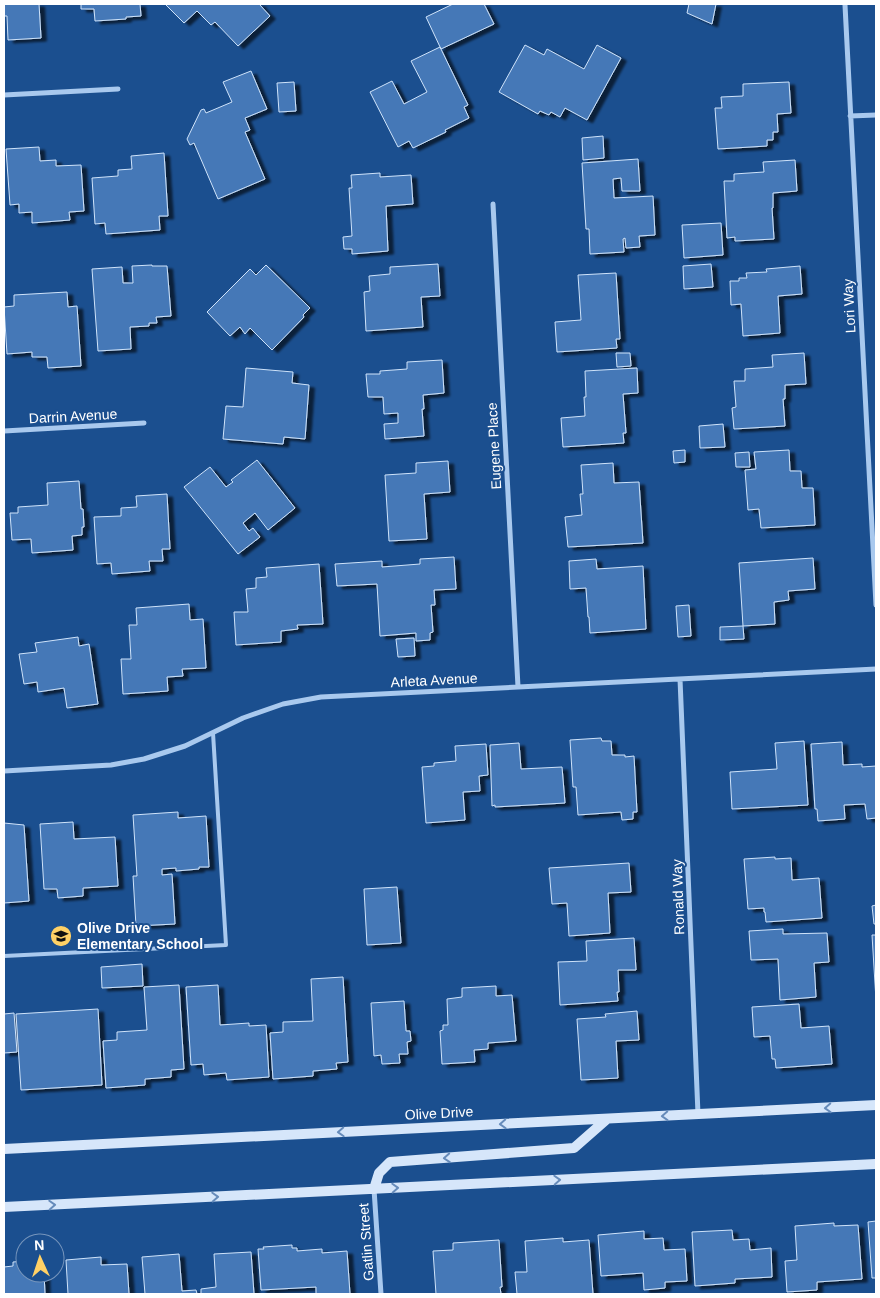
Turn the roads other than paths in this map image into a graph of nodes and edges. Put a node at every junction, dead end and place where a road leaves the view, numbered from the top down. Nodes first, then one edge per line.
1 (844, 6) dead end
2 (118, 89) dead end
3 (4, 95) edge
4 (876, 115) edge
5 (850, 116) junction
6 (493, 204) dead end
7 (144, 423) dead end
8 (4, 431) edge
9 (876, 605) edge
10 (876, 670) edge
11 (680, 679) junction
12 (518, 687) junction
13 (213, 733) junction
14 (4, 771) edge
15 (4, 956) edge
16 (876, 1106) edge
17 (698, 1114) junction
18 (607, 1119) junction
19 (4, 1149) edge
20 (876, 1164) edge
21 (374, 1189) junction
22 (4, 1207) edge
23 (381, 1294) edge

1 - 5 street, Lori Way
2 - 3 street
4 - 5 street
5 - 9 street, Lori Way
6 - 12 street, Eugene Place
7 - 8 street, Darrin Avenue
10 - 11 street, Arleta Avenue
11 - 12 street, Arleta Avenue
11 - 17 street, Ronald Way
12 - 13 street, Arleta Avenue
13 - 14 street, Arleta Avenue
13 - 15 lane
16 -> 17 main road, Olive Drive
17 -> 18 main road, Olive Drive
18 -> 19 main road, Olive Drive
18 -> 21 main road
21 -> 20 main road
22 -> 21 main road
21 - 23 street, Gatlin Street

